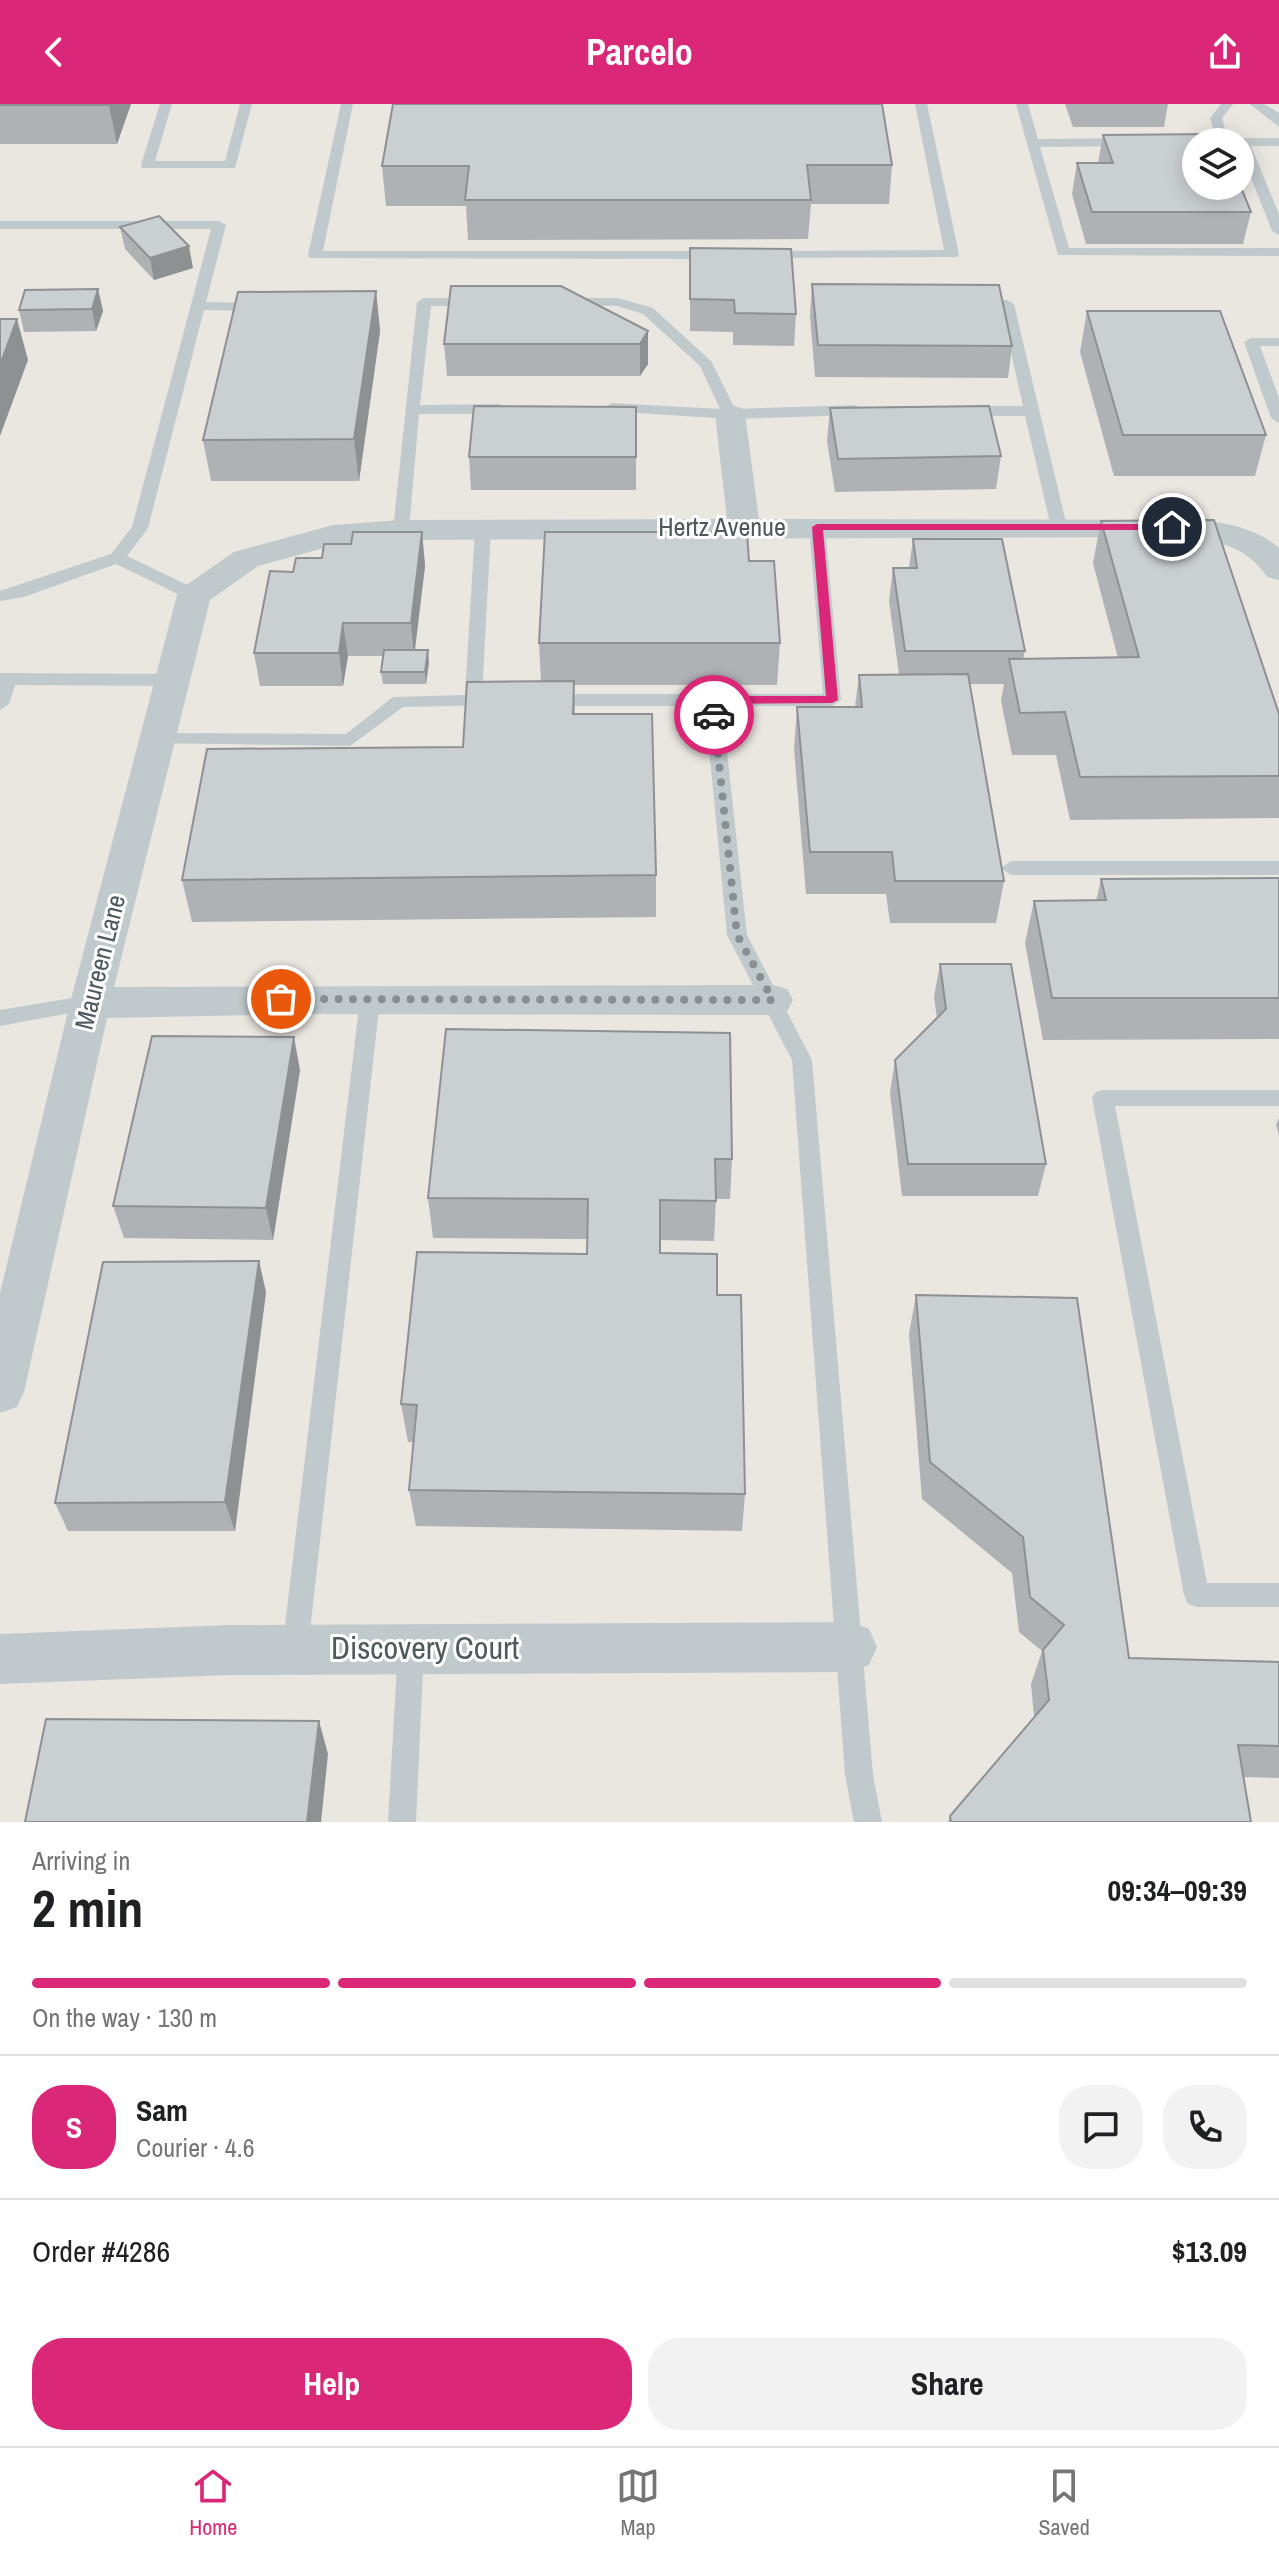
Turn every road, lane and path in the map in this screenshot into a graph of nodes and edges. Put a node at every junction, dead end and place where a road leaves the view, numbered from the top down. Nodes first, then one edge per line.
1 (166, 104) edge
2 (246, 104) edge
3 (347, 104) edge
4 (921, 104) edge
5 (1022, 104) edge
6 (1227, 104) edge
7 (1256, 104) edge
8 (1279, 123) edge
9 (1219, 128) edge
10 (1137, 142) edge
11 (1254, 142) edge
12 (1279, 142) edge
13 (1033, 143) junction
14 (1254, 171) edge
15 (0, 225) edge
16 (1279, 231) edge
17 (1279, 252) edge
18 (729, 255) edge
19 (745, 255) edge
20 (499, 302) edge
21 (544, 302) edge
22 (961, 304) edge
23 (199, 306) junction
24 (278, 307) edge
25 (1279, 342) edge
26 (588, 408) edge
27 (512, 409) edge
28 (412, 410) junction
29 (875, 410) edge
30 (953, 411) edge
31 (1032, 411) junction
32 (730, 414) junction
33 (1279, 418) edge
34 (744, 527) junction
35 (817, 527) junction
36 (1059, 527) junction
37 (483, 529) junction
38 (401, 530) junction
39 (1268, 552) edge
40 (117, 558) junction
41 (194, 595) junction
42 (0, 596) edge
43 (4, 679) edge
44 (171, 680) junction
45 (537, 700) edge
46 (713, 700) junction
47 (473, 701) junction
48 (505, 701) edge
49 (0, 704) edge
50 (156, 739) junction
51 (1011, 868) dead end
52 (1279, 868) edge
53 (370, 999) junction
54 (773, 1000) junction
55 (90, 1003) junction
56 (0, 1018) edge
57 (1279, 1098) edge
58 (2, 1375) edge
59 (1279, 1595) edge
60 (851, 1647) junction
61 (411, 1648) junction
62 (295, 1650) junction
63 (0, 1659) edge
64 (402, 1822) edge
65 (868, 1822) edge

1 - 2 lane
3 - 18 lane
4 - 19 lane
5 - 13 lane
6 - 9 lane
7 - 8 lane
10 - 13 lane
11 - 12 lane
13 - 17 lane
14 - 16 lane
15 - 23 lane
20 - 28 lane
21 - 32 lane
22 - 31 lane
23 - 24 lane
23 - 40 lane
25 - 33 lane
26 - 32 lane
27 - 28 lane
28 - 38 lane
29 - 32 lane
30 - 31 lane
31 - 36 lane
32 - 34 street
34 - 35 street, Hertz Avenue
34 - 37 street, Hertz Avenue
35 - 36 street, Hertz Avenue
35 - 46 lane
36 - 39 street, Hertz Avenue
37 - 38 street, Hertz Avenue
37 - 47 lane
38 - 41 street, Hertz Avenue
40 - 41 lane
40 - 42 lane
41 - 44 street, Maureen Lane
43 - 44 lane
43 - 49 lane
44 - 50 street, Maureen Lane
45 - 46 lane
46 - 54 lane
47 - 48 lane
47 - 50 lane
50 - 55 street, Maureen Lane
51 - 52 lane
53 - 54 street
53 - 55 street
53 - 62 lane
54 - 60 lane
55 - 56 lane
55 - 58 street, Maureen Lane
57 - 59 lane
60 - 61 street, Discovery Court
60 - 65 lane
61 - 62 street, Discovery Court
61 - 64 lane
62 - 63 street, Discovery Court

